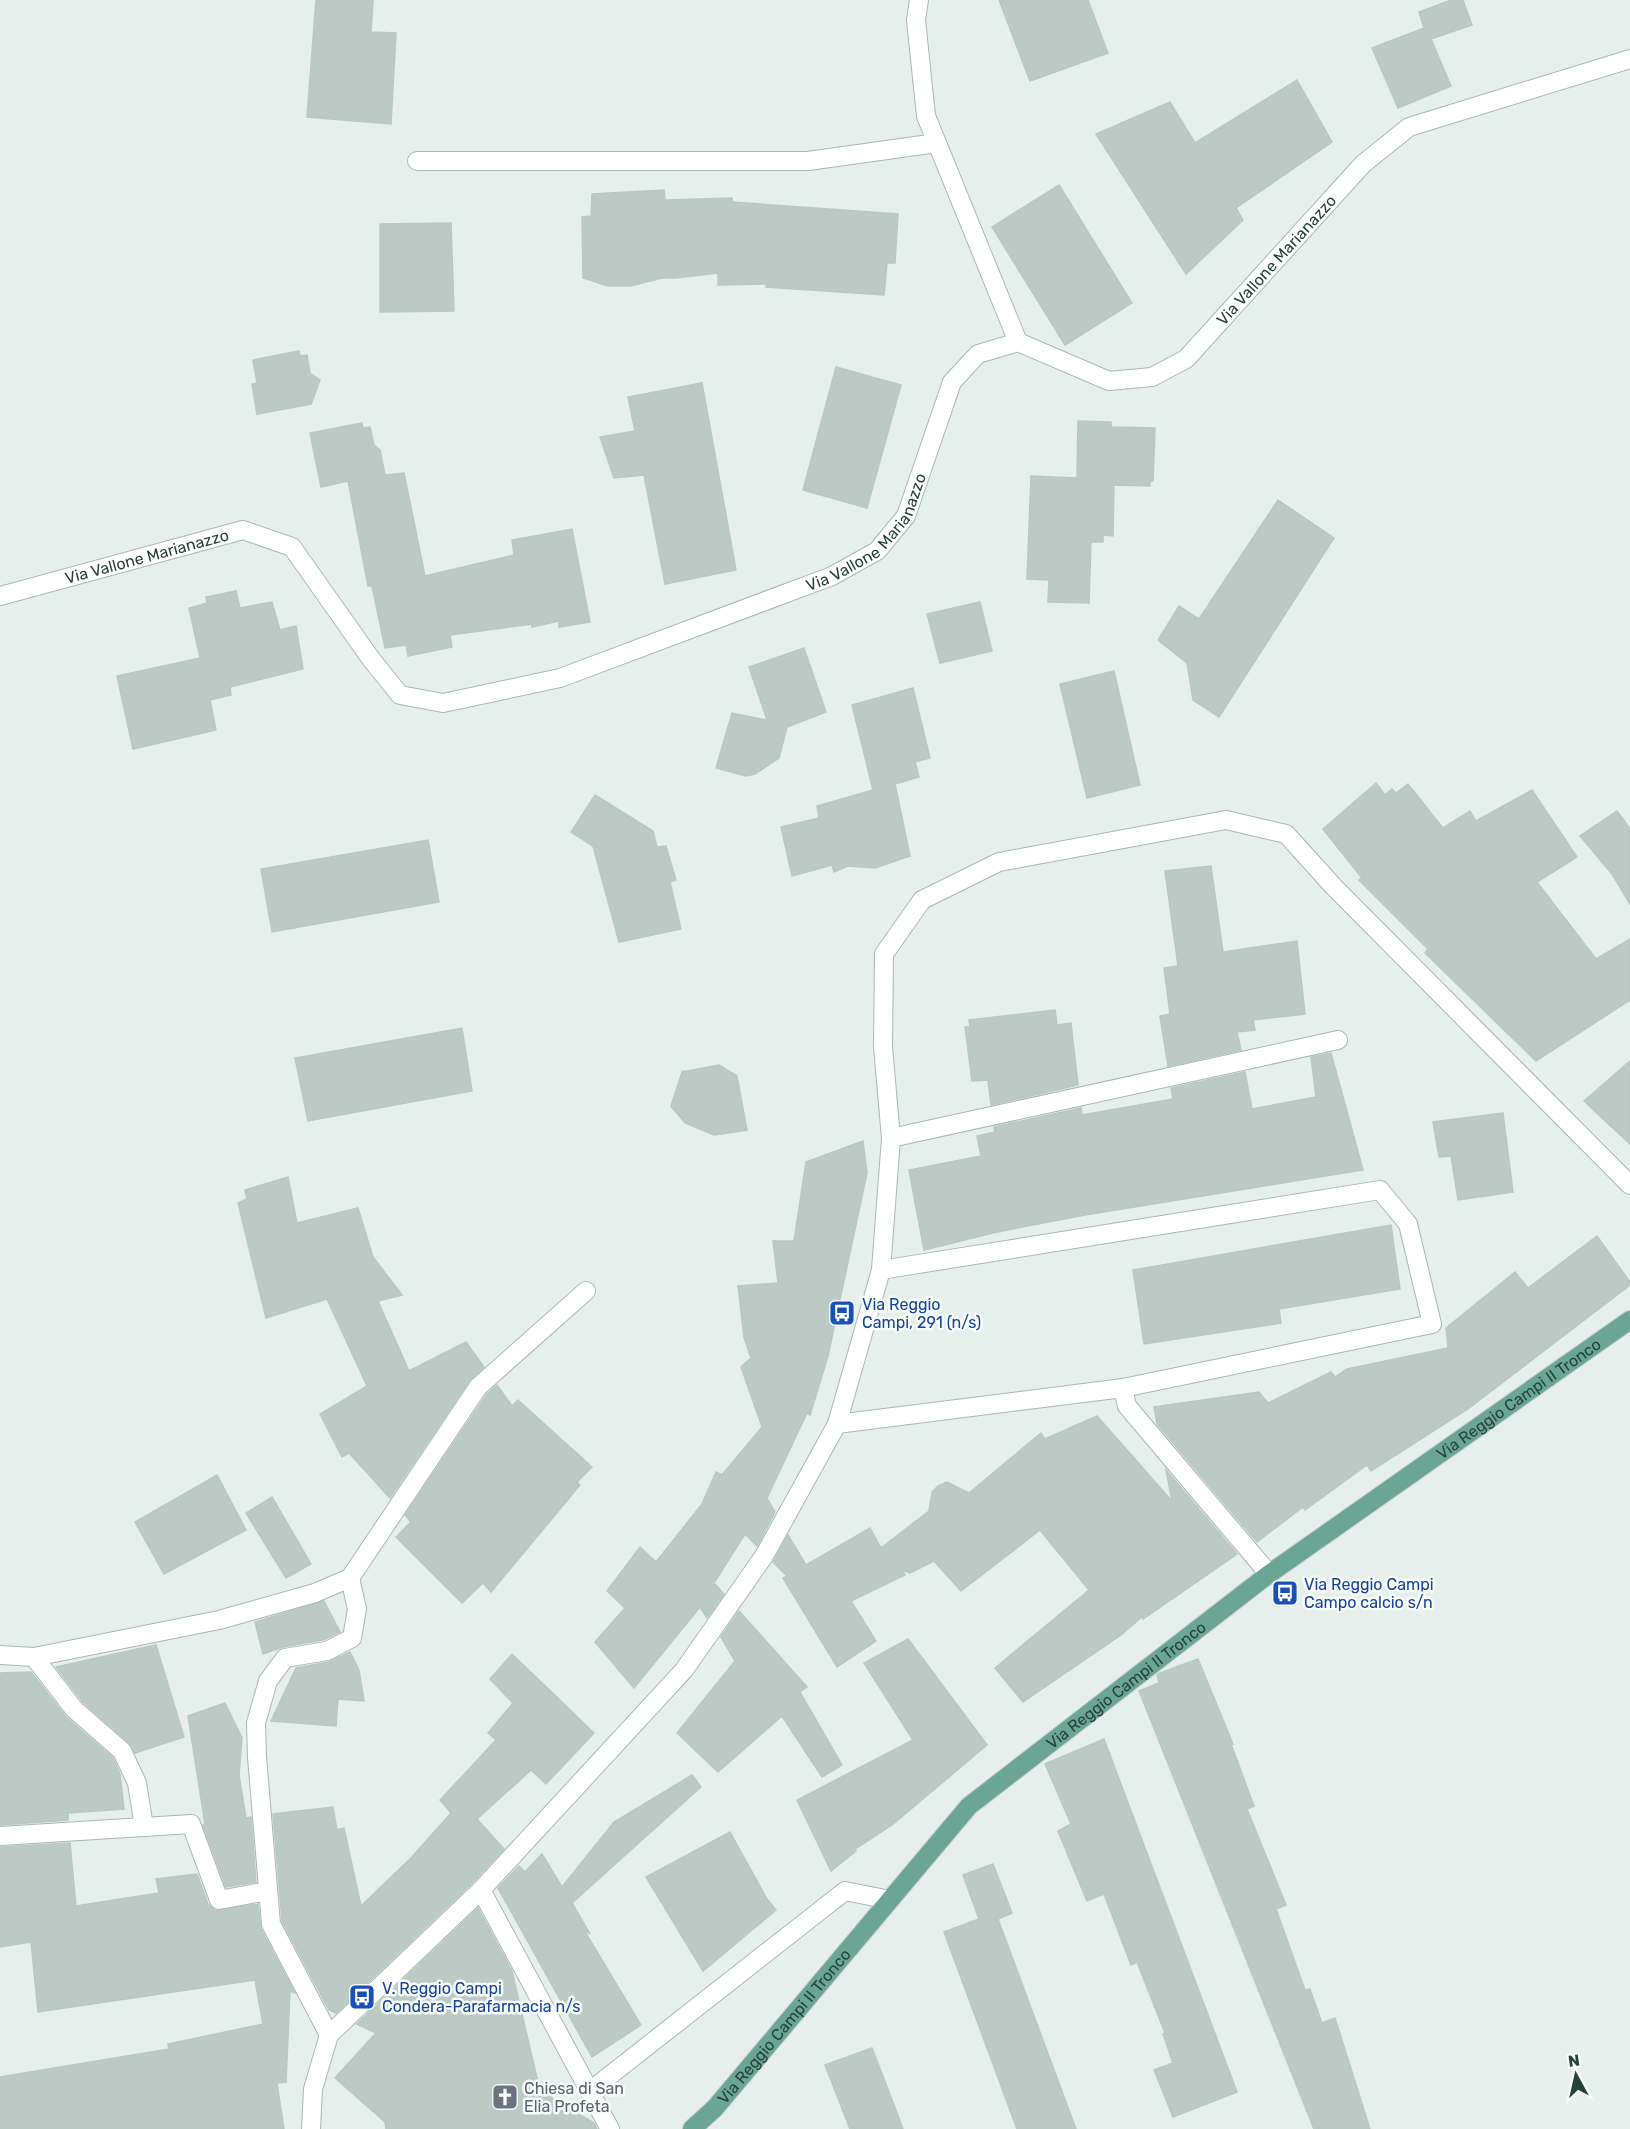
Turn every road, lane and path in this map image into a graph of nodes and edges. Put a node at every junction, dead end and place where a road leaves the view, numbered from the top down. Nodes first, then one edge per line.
1 (919, 0) edge
2 (1630, 59) edge
3 (937, 143) junction
4 (417, 161) dead end
5 (1018, 342) junction
6 (0, 596) edge
7 (1338, 1040) dead end
8 (891, 1138) junction
9 (1630, 1185) edge
10 (881, 1270) junction
11 (586, 1291) dead end
12 (1630, 1320) edge
13 (1123, 1388) junction
14 (837, 1424) junction
15 (1269, 1574) junction
16 (350, 1578) junction
17 (0, 1654) edge
18 (34, 1657) junction
19 (144, 1827) junction
20 (0, 1836) edge
21 (481, 1890) junction
22 (268, 1892) junction
23 (890, 1900) junction
24 (329, 2036) junction
25 (590, 2091) junction
26 (311, 2129) edge
27 (610, 2129) edge
28 (692, 2129) edge

1 - 3 street
2 - 5 street, Via Vallone Marianazzo
3 - 4 street
3 - 5 street
5 - 6 street, Via Vallone Marianazzo
7 - 8 street
8 - 9 street
8 - 10 street
10 - 13 street
10 - 14 street
11 - 16 street
12 - 15 main road, Via Reggio Campi II Tronco
13 - 14 street
13 - 15 street
14 - 21 street
15 - 23 main road, Via Reggio Campi II Tronco
16 - 18 street
16 - 22 street
17 - 18 street
18 - 19 street
19 - 20 street
19 - 22 street
21 - 24 street
21 - 25 street
22 - 24 street
23 - 25 street
23 - 28 main road, Via Reggio Campi II Tronco
24 - 26 street
25 - 27 street

